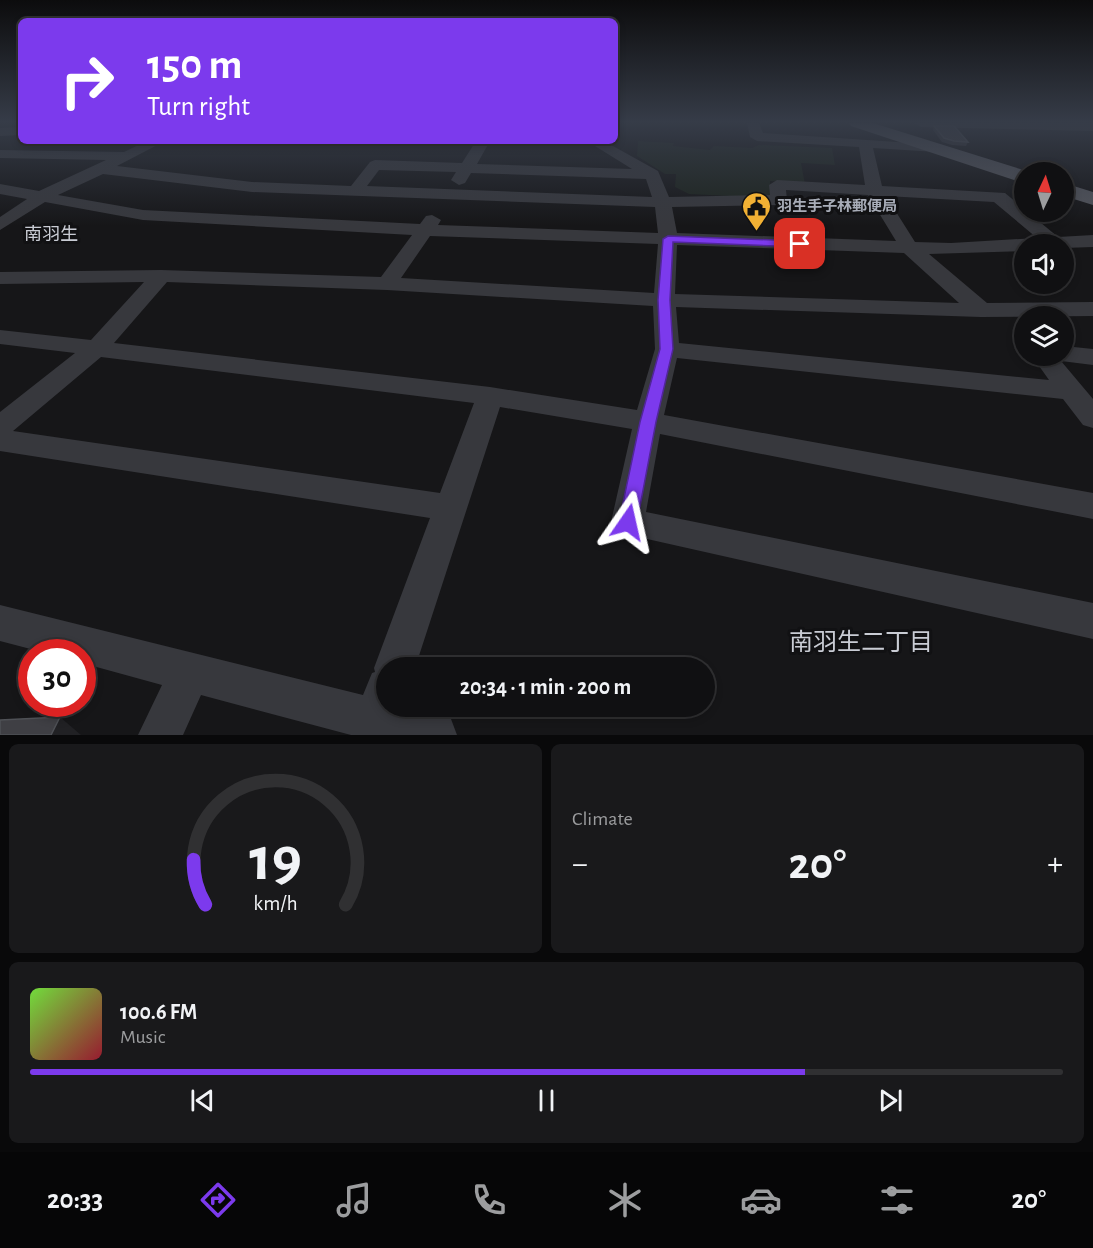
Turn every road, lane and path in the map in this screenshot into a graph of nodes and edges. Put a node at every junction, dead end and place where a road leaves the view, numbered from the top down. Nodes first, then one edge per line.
1 (127, 157) edge
2 (474, 157) edge
3 (623, 157) edge
4 (868, 157) edge
5 (965, 157) edge
6 (468, 167) junction
7 (103, 169) junction
8 (652, 174) junction
9 (1014, 174) edge
10 (252, 187) junction
11 (0, 189) edge
12 (355, 191) junction
13 (875, 192) junction
14 (1074, 192) edge
15 (44, 195) junction
16 (448, 195) junction
17 (1093, 199) edge
18 (663, 202) junction
19 (220, 219) junction
20 (0, 225) edge
21 (425, 230) junction
22 (1043, 234) edge
23 (668, 239) junction
24 (1093, 241) edge
25 (1074, 242) edge
26 (1014, 246) edge
27 (909, 247) junction
28 (161, 276) junction
29 (0, 278) edge
30 (387, 284) junction
31 (664, 300) junction
32 (1093, 309) edge
33 (981, 310) junction
34 (1008, 311) junction
35 (1014, 319) edge
36 (0, 337) edge
37 (98, 347) junction
38 (667, 349) junction
39 (1074, 355) edge
40 (1093, 357) edge
41 (1052, 366) edge
42 (1072, 391) junction
43 (490, 396) junction
44 (1093, 418) edge
45 (648, 422) junction
46 (0, 427) edge
47 (0, 440) edge
48 (1093, 506) edge
49 (450, 508) junction
50 (1093, 621) edge
51 (0, 623) edge
52 (398, 657) edge
53 (191, 671) junction
54 (376, 703) edge
55 (404, 717) edge
56 (160, 735) edge
57 (435, 735) edge

1 - 7 street
2 - 6 street
3 - 8 street
4 - 13 street
5 - 9 main road
6 - 8 street
6 - 12 street
6 - 16 street
7 - 10 street
7 - 15 street
8 - 18 street
10 - 12 street
10 - 19 street
11 - 15 street
12 - 16 street
13 - 18 street
13 - 22 street
13 - 27 street
14 - 17 main road
15 - 19 street
15 - 20 street
16 - 18 street
16 - 21 street
18 - 23 street
19 - 21 street
21 - 23 street
21 - 30 street
23 - 27 street
23 - 31 street
24 - 25 street
26 - 27 street
27 - 33 street
28 - 29 street
28 - 30 street
28 - 37 street
30 - 31 street
31 - 33 street
31 - 38 street
32 - 34 street
33 - 34 street
34 - 35 street
36 - 37 street
37 - 43 street
37 - 46 street
38 - 42 street
38 - 45 street
39 - 40 street
41 - 42 street
42 - 44 street
43 - 45 street
43 - 49 street
45 - 48 street
45 - 50 street
47 - 49 street
49 - 52 street
51 - 53 street
53 - 54 street
53 - 56 street
55 - 57 street

